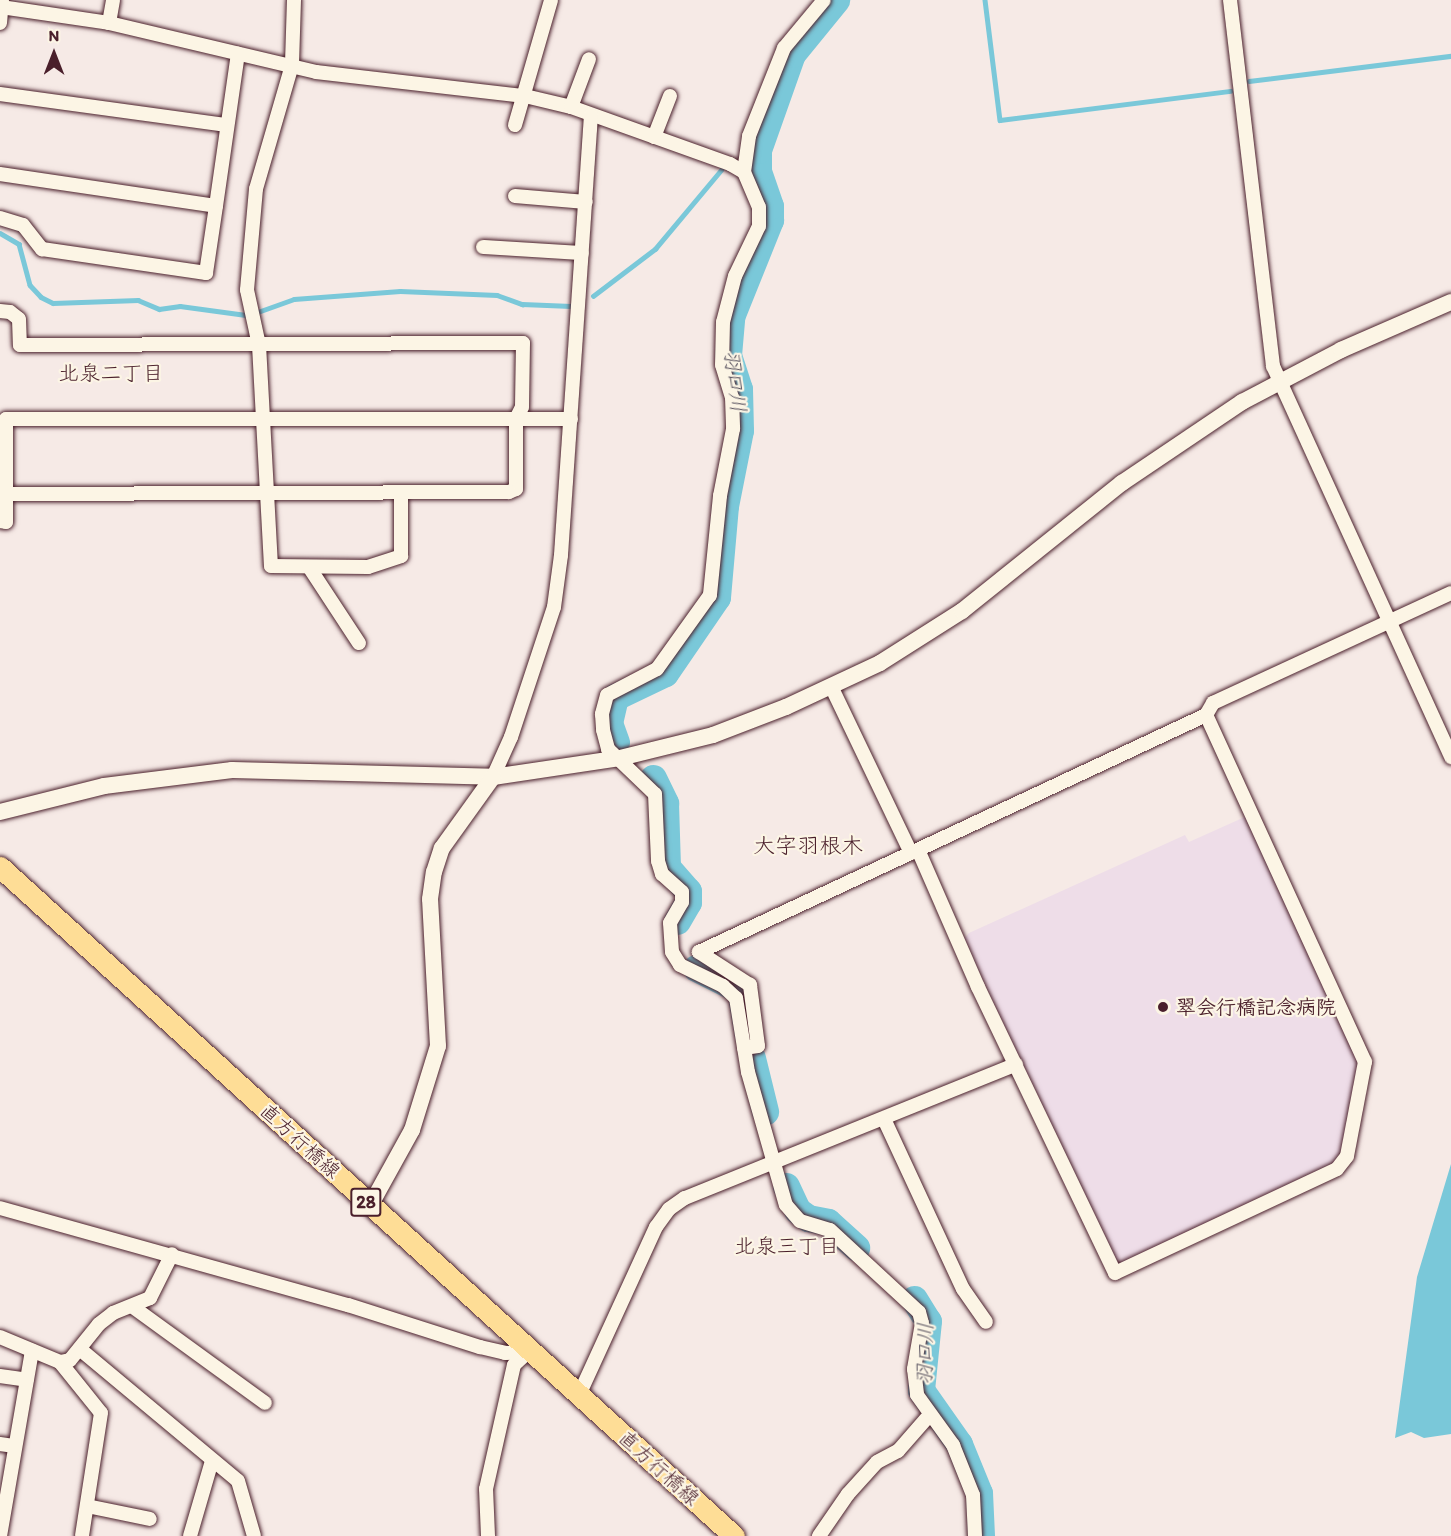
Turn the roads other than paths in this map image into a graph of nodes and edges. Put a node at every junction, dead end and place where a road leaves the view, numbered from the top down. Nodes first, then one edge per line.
1 (113, 0) edge
2 (294, 0) edge
3 (551, 0) edge
4 (824, 0) edge
5 (1230, 0) edge
6 (2, 3) edge
7 (0, 23) edge
8 (109, 23) junction
9 (238, 54) junction
10 (589, 59) dead end
11 (292, 65) junction
12 (0, 94) edge
13 (525, 96) junction
14 (670, 96) dead end
15 (571, 107) junction
16 (591, 116) junction
17 (228, 125) junction
18 (515, 125) dead end
19 (654, 137) junction
20 (744, 172) junction
21 (0, 174) edge
22 (515, 196) dead end
23 (586, 202) junction
24 (216, 206) junction
25 (0, 218) edge
26 (483, 247) dead end
27 (582, 253) junction
28 (1451, 302) edge
29 (0, 311) edge
30 (259, 345) junction
31 (1279, 382) junction
32 (516, 419) junction
33 (571, 419) junction
34 (264, 420) junction
35 (8, 494) junction
36 (401, 494) junction
37 (267, 496) junction
38 (0, 521) edge
39 (309, 567) junction
40 (1451, 593) edge
41 (1388, 621) junction
42 (359, 643) dead end
43 (831, 686) junction
44 (1206, 716) junction
45 (1451, 756) edge
46 (620, 758) junction
47 (493, 777) junction
48 (0, 812) edge
49 (915, 852) junction
50 (0, 867) edge
51 (744, 1048) junction
52 (1016, 1064) junction
53 (884, 1119) junction
54 (773, 1163) junction
55 (370, 1206) junction
56 (0, 1208) edge
57 (172, 1254) junction
58 (133, 1307) junction
59 (986, 1322) dead end
60 (0, 1337) edge
61 (81, 1350) junction
62 (32, 1351) junction
63 (528, 1352) junction
64 (60, 1362) junction
65 (0, 1376) edge
66 (27, 1380) junction
67 (579, 1395) junction
68 (265, 1403) dead end
69 (926, 1419) dead end
70 (0, 1444) edge
71 (15, 1446) junction
72 (212, 1461) junction
73 (87, 1506) junction
74 (150, 1520) dead end
75 (0, 1536) edge
76 (82, 1536) edge
77 (190, 1536) edge
78 (254, 1536) edge
79 (488, 1536) edge
80 (734, 1536) edge
81 (819, 1536) edge
82 (975, 1536) edge

1 - 8 street
2 - 11 street
3 - 13 street
4 - 20 street
5 - 31 street
6 - 7 street
6 - 8 street
8 - 9 street
9 - 11 street
9 - 17 street
10 - 15 street
11 - 13 street
11 - 30 street
12 - 17 street
13 - 15 street
13 - 18 street
14 - 19 street
15 - 16 street
16 - 19 street
16 - 23 street
17 - 24 street
19 - 20 street
20 - 46 street
21 - 24 street
22 - 23 street
23 - 27 street
24 - 25 street
26 - 27 street
27 - 33 street
28 - 31 street
29 - 30 street
30 - 32 street
30 - 34 street
31 - 41 street
31 - 43 street
32 - 33 street
32 - 34 street
32 - 36 street
33 - 47 street
34 - 35 street
34 - 37 street
35 - 37 street
35 - 38 street
36 - 37 street
36 - 39 street
37 - 39 street
39 - 42 street
40 - 41 street
41 - 44 street
41 - 45 street
43 - 46 street
43 - 49 street
44 - 49 street
44 - 52 street
46 - 47 street
46 - 51 street
47 - 48 street
47 - 55 street
49 - 51 street
49 - 52 street
50 - 55 main road, 直方行橋線 / 28
51 - 54 street
52 - 53 street
53 - 54 street
53 - 59 street
54 - 67 street
54 - 82 street
55 - 63 main road, 直方行橋線 / 28
56 - 57 street
57 - 58 street
57 - 63 street
58 - 61 street
58 - 68 street
60 - 62 street
61 - 64 street
61 - 72 street
62 - 64 street
62 - 66 street
63 - 67 main road, 直方行橋線 / 28
63 - 79 street
64 - 73 street
65 - 66 street
66 - 71 street
67 - 80 main road, 直方行橋線 / 28
69 - 81 street
70 - 71 street
71 - 75 street
72 - 77 street
72 - 78 street
73 - 74 street
73 - 76 street

